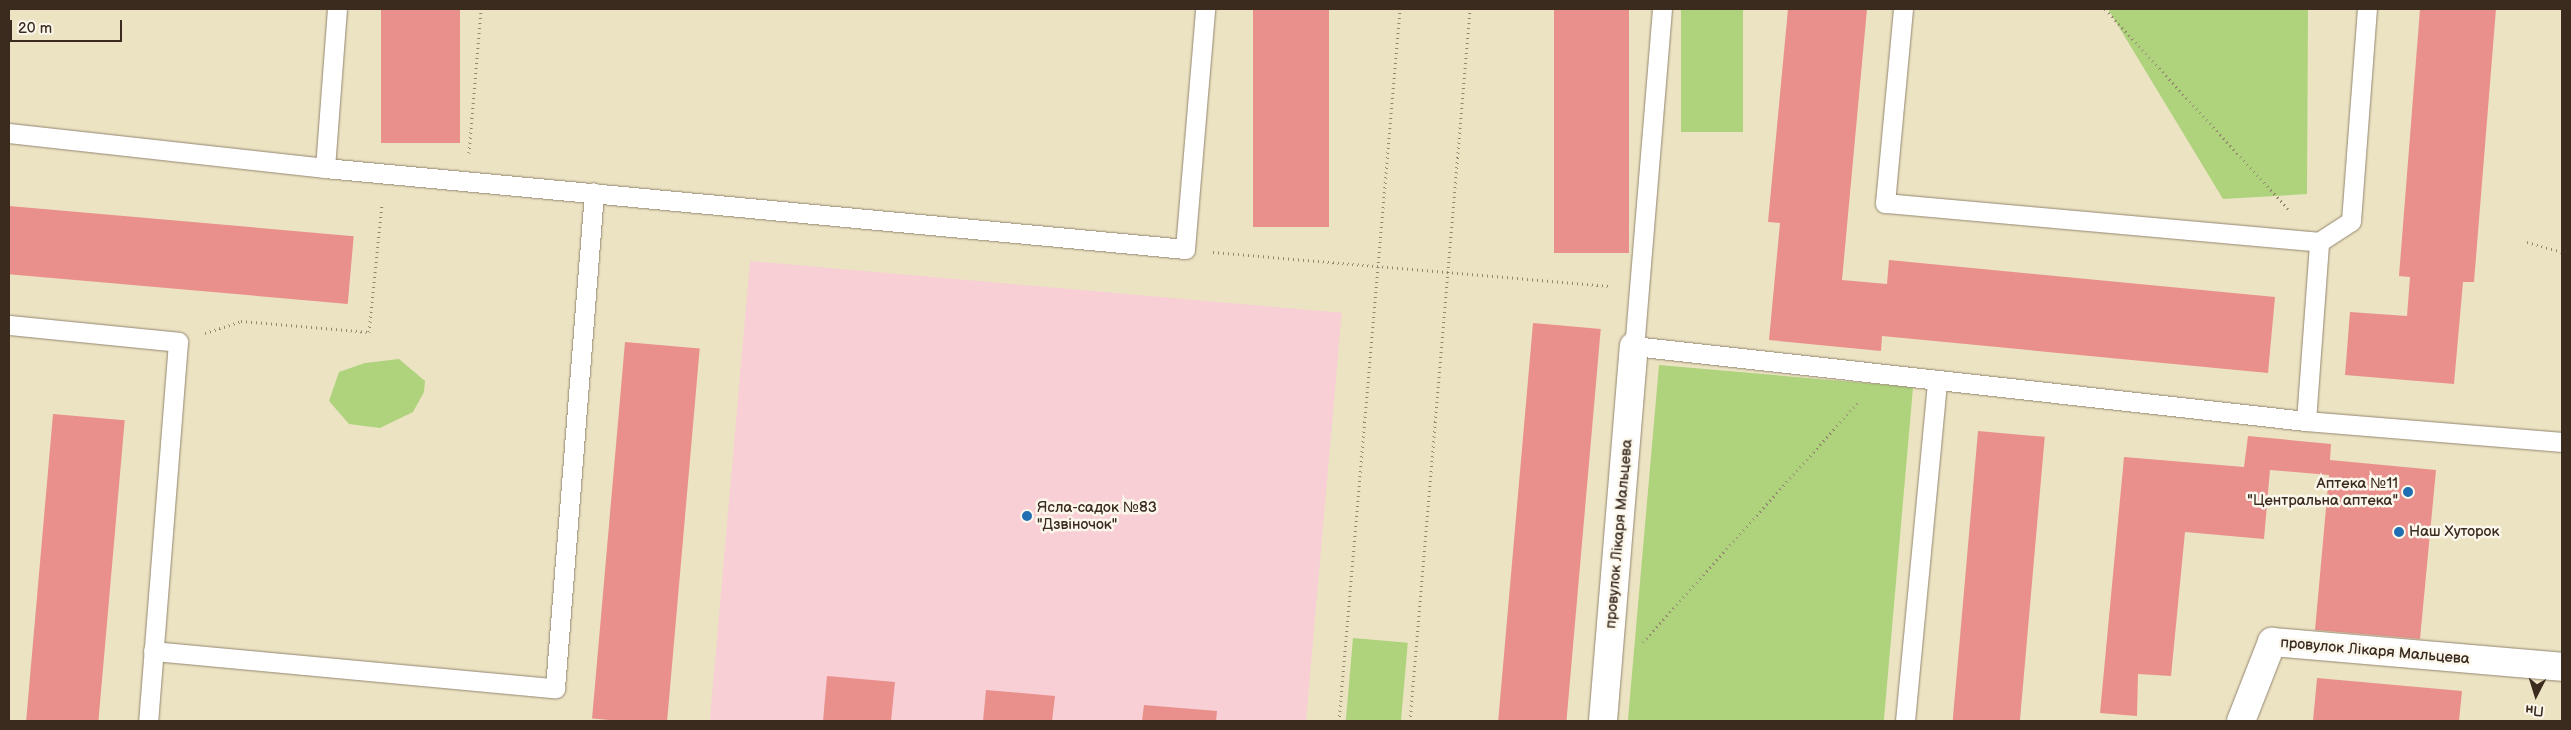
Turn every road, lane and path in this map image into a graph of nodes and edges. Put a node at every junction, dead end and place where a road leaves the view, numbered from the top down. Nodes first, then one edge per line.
1 (337, 9) edge
2 (481, 9) edge
3 (1205, 9) edge
4 (1400, 9) edge
5 (1470, 9) edge
6 (1662, 9) edge
7 (1903, 9) edge
8 (2105, 9) edge
9 (2367, 9) edge
10 (9, 133) edge
11 (325, 168) junction
12 (385, 173) junction
13 (466, 181) junction
14 (594, 193) junction
15 (2319, 242) junction
16 (2527, 242) dead end
17 (1185, 249) junction
18 (2562, 252) edge
19 (1378, 266) junction
20 (1448, 272) junction
21 (1639, 289) junction
22 (9, 324) edge
23 (178, 342) junction
24 (1634, 346) junction
25 (1883, 374) junction
26 (1937, 380) junction
27 (2306, 421) junction
28 (2562, 442) edge
29 (153, 651) junction
30 (2562, 667) edge
31 (1606, 684) junction
32 (148, 721) edge
33 (1339, 721) edge
34 (1410, 721) edge
35 (1603, 721) edge
36 (1905, 721) edge
37 (2241, 721) edge

1 - 11 lane
2 - 13 path
3 - 17 lane
4 - 19 path
5 - 20 path
6 - 21 lane
7 - 15 lane
8 - 15 path
9 - 15 lane
10 - 11 lane
11 - 12 lane
12 - 13 lane
12 - 23 path
13 - 14 lane
14 - 17 lane
14 - 29 lane
15 - 27 lane
16 - 18 path
17 - 19 path
19 - 20 path
19 - 33 path
20 - 21 path
20 - 34 path
21 - 24 lane
22 - 23 lane
23 - 29 lane
24 - 25 lane
24 - 31 street, провулок Лікаря Мальцева
25 - 26 lane
25 - 31 path
26 - 27 lane
26 - 36 lane
27 - 28 lane
29 - 32 lane
30 - 37 street, провулок Лікаря Мальцева
31 - 35 street, провулок Лікаря Мальцева

